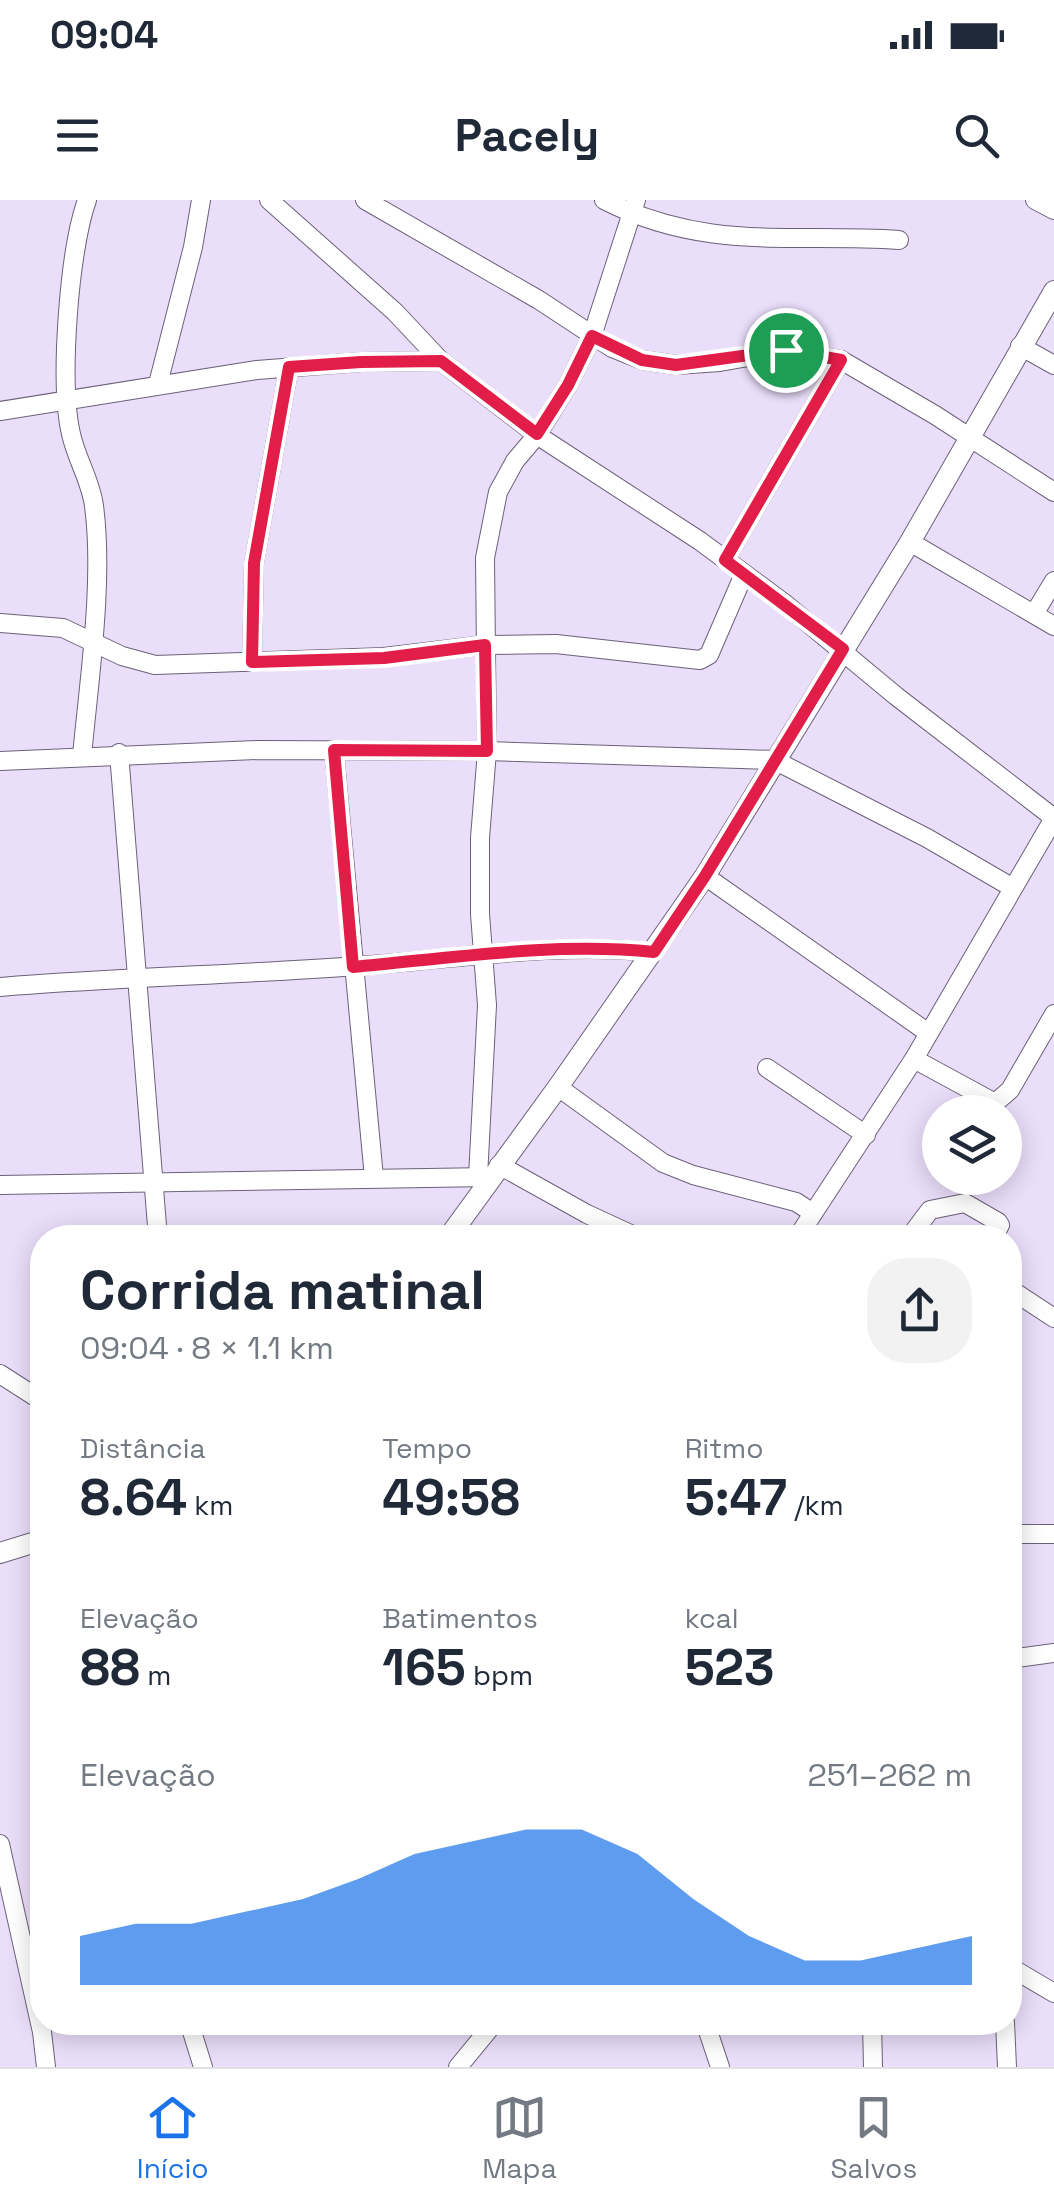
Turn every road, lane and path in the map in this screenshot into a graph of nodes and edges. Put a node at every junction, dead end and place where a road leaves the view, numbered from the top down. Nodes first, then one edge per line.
1 (88, 200) edge
2 (201, 200) edge
3 (365, 200) edge
4 (604, 200) edge
5 (1035, 200) edge
6 (275, 202) edge
7 (633, 207) edge
8 (1054, 210) edge
9 (899, 240) dead end
10 (1054, 291) edge
11 (592, 336) junction
12 (1020, 346) junction
13 (841, 360) junction
14 (441, 361) junction
15 (1054, 365) edge
16 (289, 367) junction
17 (158, 384) junction
18 (67, 401) junction
19 (0, 410) edge
20 (537, 434) junction
21 (970, 439) junction
22 (1054, 492) edge
23 (910, 542) junction
24 (725, 560) junction
25 (744, 574) junction
26 (1054, 581) edge
27 (1034, 614) junction
28 (0, 622) edge
29 (1054, 626) edge
30 (93, 640) junction
31 (485, 645) junction
32 (843, 649) junction
33 (252, 662) junction
34 (334, 750) junction
35 (487, 751) junction
36 (119, 753) junction
37 (82, 756) junction
38 (0, 760) edge
39 (774, 760) junction
40 (1054, 818) edge
41 (705, 876) junction
42 (1013, 888) junction
43 (654, 952) junction
44 (482, 956) junction
45 (353, 967) junction
46 (137, 976) junction
47 (0, 986) edge
48 (1054, 1014) edge
49 (927, 1032) junction
50 (914, 1058) junction
51 (767, 1068) dead end
52 (558, 1088) junction
53 (866, 1135) junction
54 (489, 1173) junction
55 (374, 1178) junction
56 (152, 1182) junction
57 (0, 1184) edge
58 (812, 1213) junction
59 (157, 1225) edge
60 (456, 1225) edge
61 (611, 1225) edge
62 (805, 1225) edge
63 (919, 1225) edge
64 (1000, 1225) edge
65 (1022, 1297) edge
66 (1054, 1318) edge
67 (0, 1374) edge
68 (30, 1394) edge
69 (1022, 1534) edge
70 (1054, 1534) edge
71 (30, 1544) edge
72 (0, 1554) edge
73 (1054, 1653) edge
74 (1022, 1657) edge
75 (0, 1844) edge
76 (1022, 1975) edge
77 (30, 1978) edge
78 (1054, 1993) edge
79 (42, 2035) edge
80 (193, 2035) edge
81 (484, 2035) edge
82 (709, 2035) edge
83 (872, 2035) edge
84 (1006, 2035) edge
85 (46, 2067) edge
86 (203, 2067) edge
87 (458, 2067) edge
88 (720, 2067) edge
89 (873, 2067) edge
90 (1007, 2067) edge

1 - 18 street
2 - 17 street
3 - 11 street
4 - 7 street
5 - 8 street
6 - 14 street
7 - 9 street
7 - 11 street
10 - 12 street
11 - 13 street
11 - 20 street
12 - 15 street
12 - 21 street
13 - 21 street
13 - 24 street
14 - 16 street
14 - 20 street
16 - 17 street
16 - 33 street
17 - 18 street
18 - 19 street
18 - 30 street
20 - 24 street
20 - 31 street
21 - 22 street
21 - 23 street
23 - 27 street
23 - 32 street
24 - 25 street
25 - 31 street
25 - 32 street
26 - 27 street
27 - 29 street
28 - 30 street
30 - 33 street
30 - 37 street
31 - 33 street
31 - 35 street
32 - 39 street
32 - 40 street
34 - 35 street
34 - 36 street
34 - 45 street
35 - 39 street
35 - 44 street
36 - 37 street
36 - 46 street
37 - 38 street
39 - 41 street
39 - 42 street
40 - 42 street
41 - 43 street
41 - 49 street
42 - 49 street
43 - 44 street
43 - 52 street
44 - 45 street
44 - 54 street
45 - 46 street
45 - 55 street
46 - 47 street
46 - 56 street
48 - 50 street
49 - 50 street
50 - 53 street
51 - 53 street
52 - 54 street
52 - 58 street
53 - 58 street
54 - 55 street
54 - 60 street
54 - 61 street
55 - 56 street
56 - 57 street
56 - 59 street
58 - 62 street
63 - 64 street
65 - 66 street
67 - 68 street
69 - 70 street
71 - 72 street
73 - 74 street
75 - 77 street
76 - 78 street
79 - 85 street
80 - 86 street
81 - 87 street
82 - 88 street
83 - 89 street
84 - 90 street

